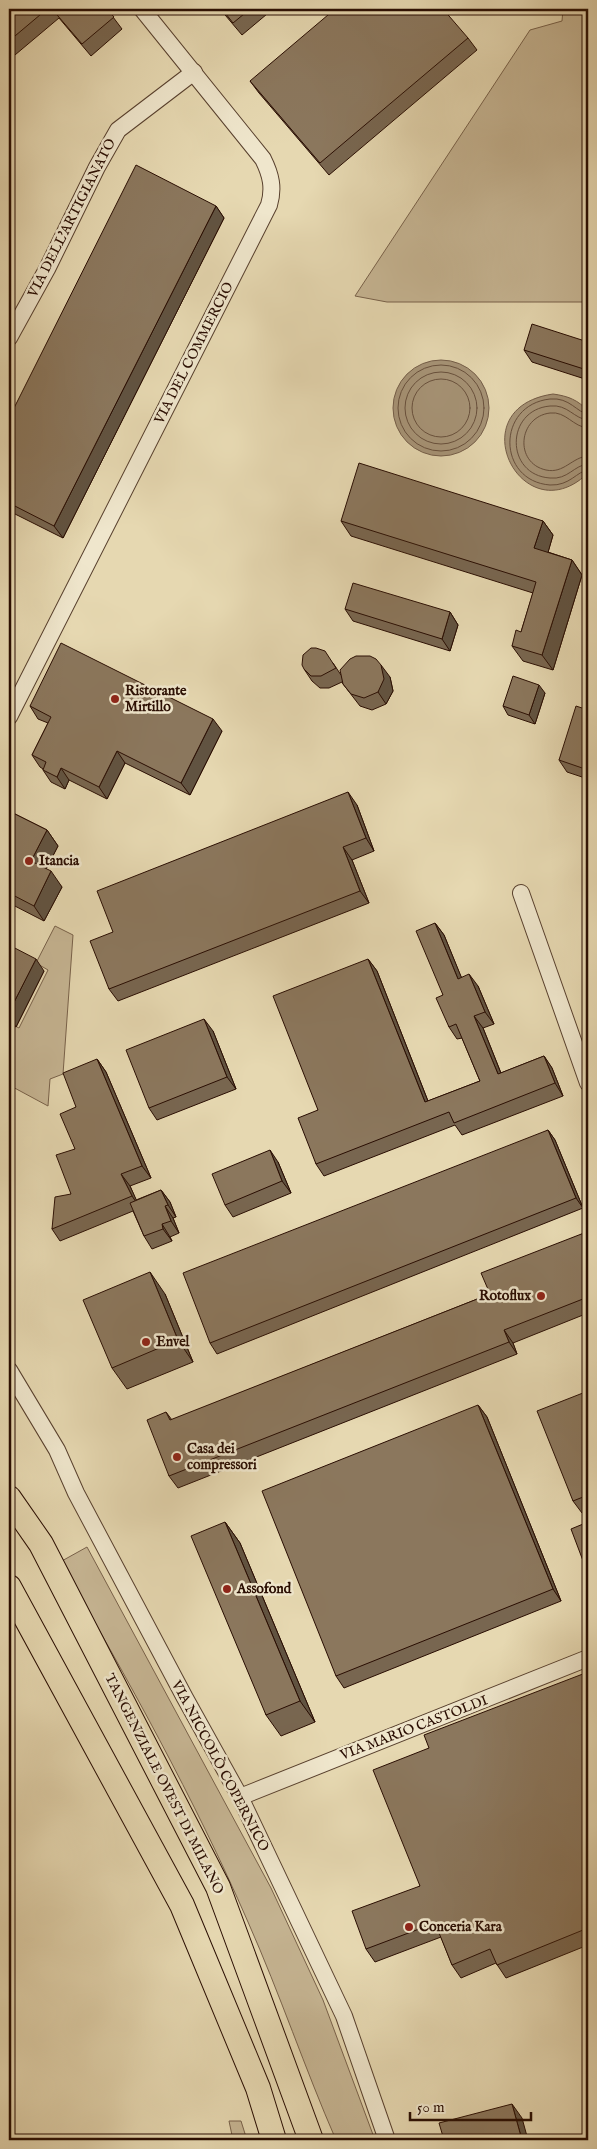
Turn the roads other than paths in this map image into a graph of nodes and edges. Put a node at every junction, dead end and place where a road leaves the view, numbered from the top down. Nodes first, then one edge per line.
1 (142, 9) edge
2 (194, 72) junction
3 (9, 338) edge
4 (9, 717) edge
5 (521, 892) dead end
6 (588, 1083) edge
7 (9, 1370) edge
8 (9, 1498) edge
9 (9, 1587) edge
10 (588, 1658) edge
11 (240, 1797) junction
12 (274, 2140) edge
13 (311, 2140) edge
14 (387, 2140) edge

1 - 2 street, VIA DEL COMMERCIO
2 - 3 street, VIA DELL'ARTIGIANATO
2 - 4 street, VIA DEL COMMERCIO
5 - 6 street
7 - 11 street, VIA NICCOLÒ COPERNICO
8 - 13 highway, TANGENZIALE OVEST DI MILANO
9 - 12 highway
10 - 11 street, VIA MARIO CASTOLDI
11 - 14 street, VIA NICCOLÒ COPERNICO

